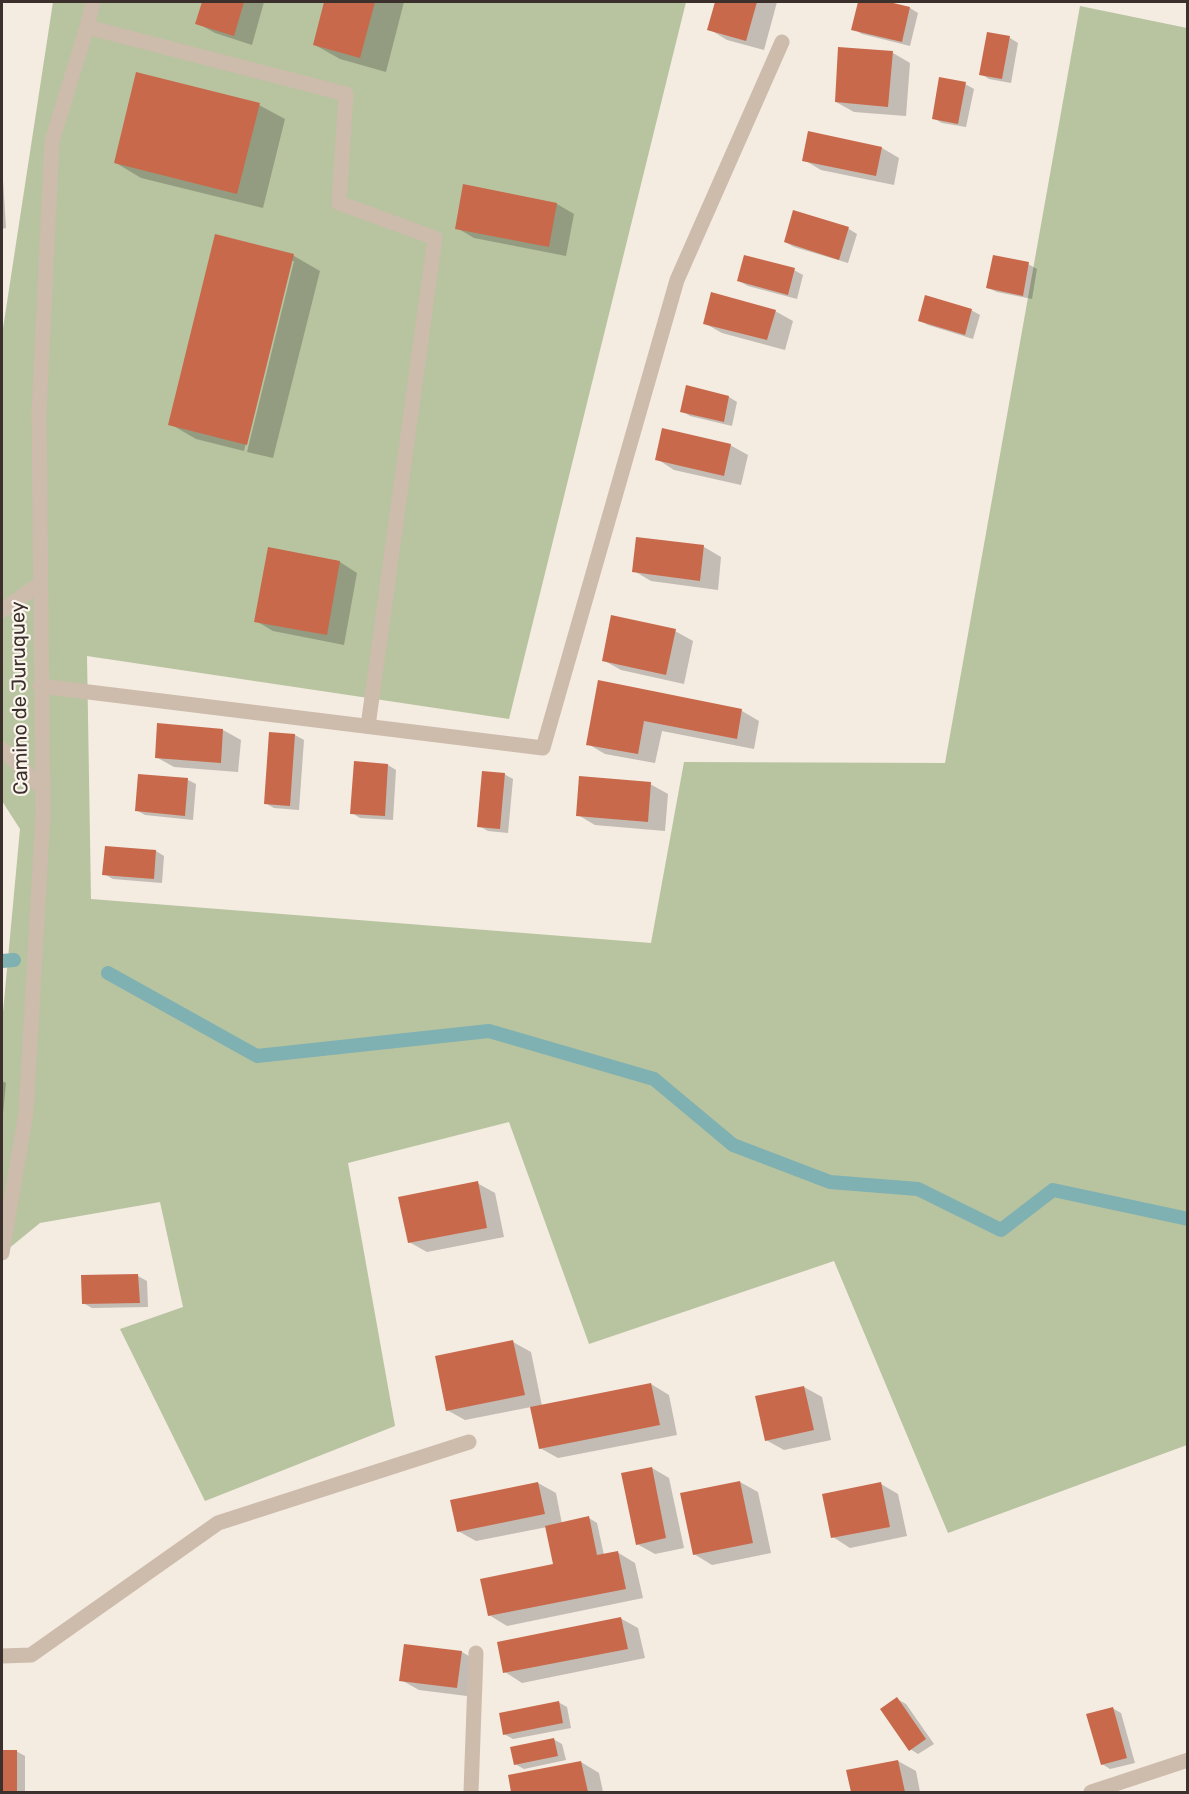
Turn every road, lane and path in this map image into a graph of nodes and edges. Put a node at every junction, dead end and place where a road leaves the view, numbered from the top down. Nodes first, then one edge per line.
1 (93, 2) edge
2 (87, 27) junction
3 (782, 42) dead end
4 (39, 584) junction
5 (2, 611) edge
6 (40, 686) junction
7 (368, 726) junction
8 (2, 749) edge
9 (42, 788) junction
10 (7, 1194) edge
11 (2, 1253) edge
12 (469, 1442) dead end
13 (476, 1653) dead end
14 (2, 1656) edge
15 (1188, 1760) edge
16 (471, 1792) edge
17 (1091, 1792) edge

1 - 2 street, Camino de Juruquey
2 - 4 street, Camino de Juruquey
2 - 7 street
3 - 7 street
4 - 5 street
4 - 6 street, Camino de Juruquey
6 - 7 street
6 - 9 street, Camino de Juruquey
8 - 9 street
9 - 10 street, Camino de Juruquey
10 - 11 street, Camino de Juruquey
12 - 14 street
13 - 16 street
15 - 17 street

